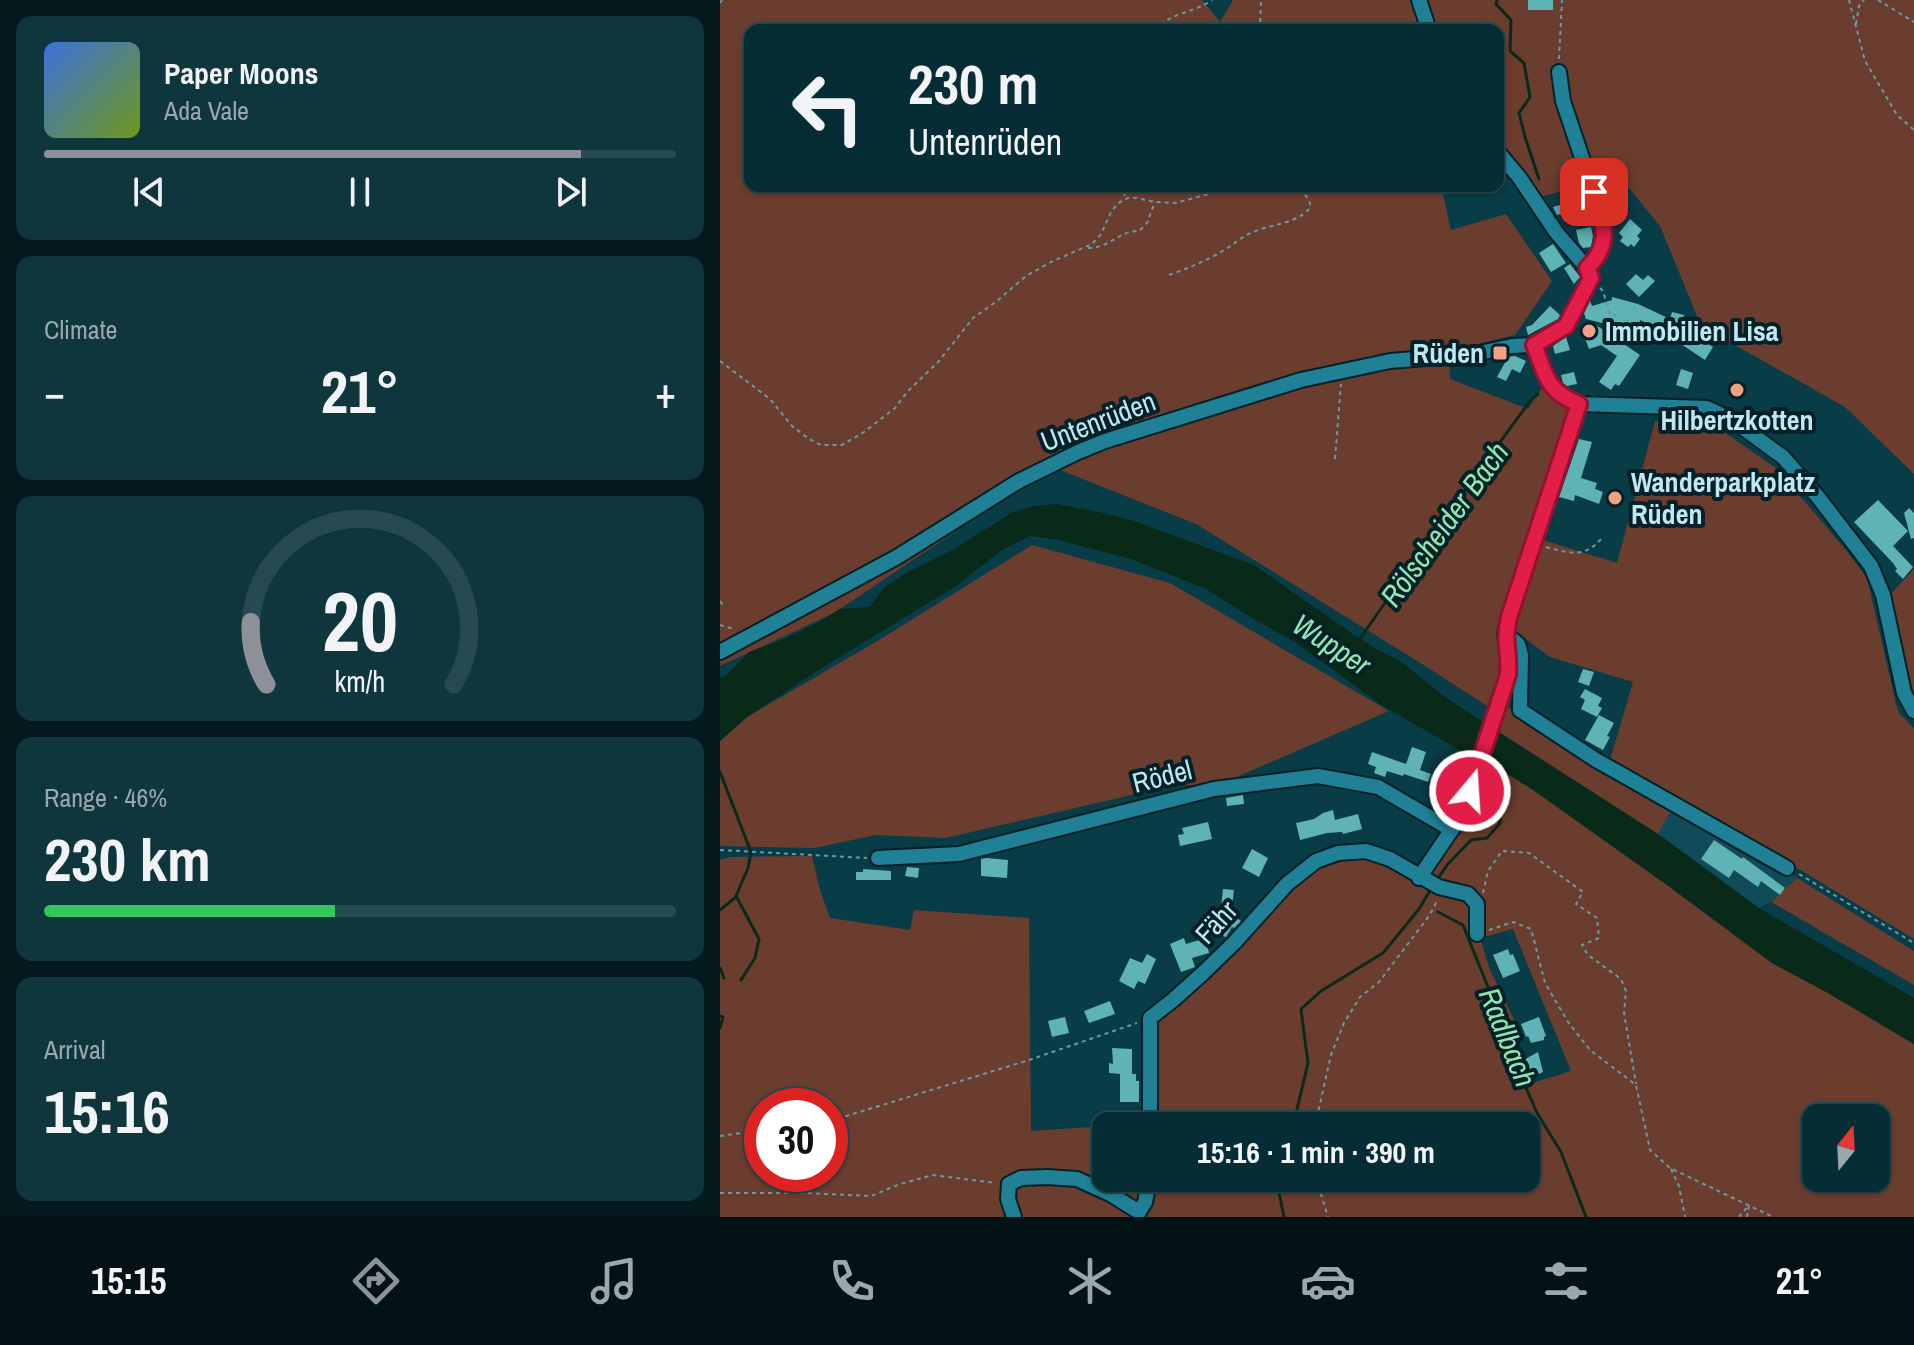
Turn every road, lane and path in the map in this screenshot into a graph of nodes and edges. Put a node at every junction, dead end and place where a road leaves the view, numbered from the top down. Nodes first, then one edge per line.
1 (1212, 0) edge
2 (1261, 0) edge
3 (1419, 0) edge
4 (1562, 0) edge
5 (1849, 0) edge
6 (1864, 0) edge
7 (1878, 0) edge
8 (1914, 22) edge
9 (1161, 24) edge
10 (1260, 24) edge
11 (1427, 24) edge
12 (1856, 25) junction
13 (1559, 72) joint
14 (1914, 130) edge
15 (1504, 159) edge
16 (1123, 192) edge
17 (1216, 192) edge
18 (1302, 192) edge
19 (1128, 198) junction
20 (1155, 202) junction
21 (1087, 248) junction
22 (1589, 273) junction
23 (1169, 275) dead end
24 (1617, 315) dead end
25 (1534, 345) junction
26 (720, 361) edge
27 (1342, 371) junction
28 (1579, 404) junction
29 (1335, 459) dead end
30 (1602, 538) dead end
31 (1533, 544) junction
32 (720, 601) edge
33 (720, 607) edge
34 (1505, 633) junction
35 (720, 652) edge
36 (1914, 711) edge
37 (1452, 830) junction
38 (720, 850) edge
39 (878, 858) joint
40 (1787, 868) joint
41 (1433, 884) junction
42 (1477, 904) junction
43 (1477, 934) joint
44 (1914, 943) edge
45 (1150, 1018) junction
46 (1636, 1085) junction
47 (1150, 1112) edge
48 (1318, 1112) edge
49 (848, 1115) edge
50 (744, 1133) edge
51 (720, 1136) edge
52 (1670, 1168) junction
53 (1009, 1184) junction
54 (1092, 1186) edge
55 (1105, 1192) edge
56 (1147, 1192) edge
57 (1320, 1192) edge
58 (720, 1193) edge
59 (1749, 1205) junction
60 (1014, 1217) edge
61 (1328, 1217) edge
62 (1685, 1217) edge
63 (1739, 1217) edge
64 (1747, 1217) edge
65 (1773, 1217) edge

1 - 9 path
2 - 10 path
3 - 11 street
4 - 13 path
5 - 12 path
6 - 12 path
7 - 8 path
12 - 14 path
13 - 22 street, Untenrüden
15 - 22 street
16 - 19 path
17 - 20 path
18 - 23 path
19 - 20 path
19 - 21 path
20 - 21 path
21 - 26 path
22 - 24 path
22 - 25 street, Untenrüden
25 - 27 street, Untenrüden
25 - 28 street
27 - 29 path
27 - 35 street, Untenrüden
28 - 31 street
28 - 36 street
30 - 31 path
31 - 34 street
32 - 33 path
34 - 37 street
34 - 40 street
37 - 39 street, Rödel
37 - 41 street
38 - 39 path
40 - 44 path
41 - 42 street, Fähr
41 - 45 street, Fähr
41 - 48 path
42 - 43 street
42 - 46 path
43 - 46 path
45 - 47 street
45 - 49 path
46 - 52 path
50 - 51 path
52 - 59 path
52 - 62 path
53 - 54 street
53 - 58 path
53 - 60 street
55 - 56 street
57 - 61 path
59 - 63 path
59 - 64 path
59 - 65 path

